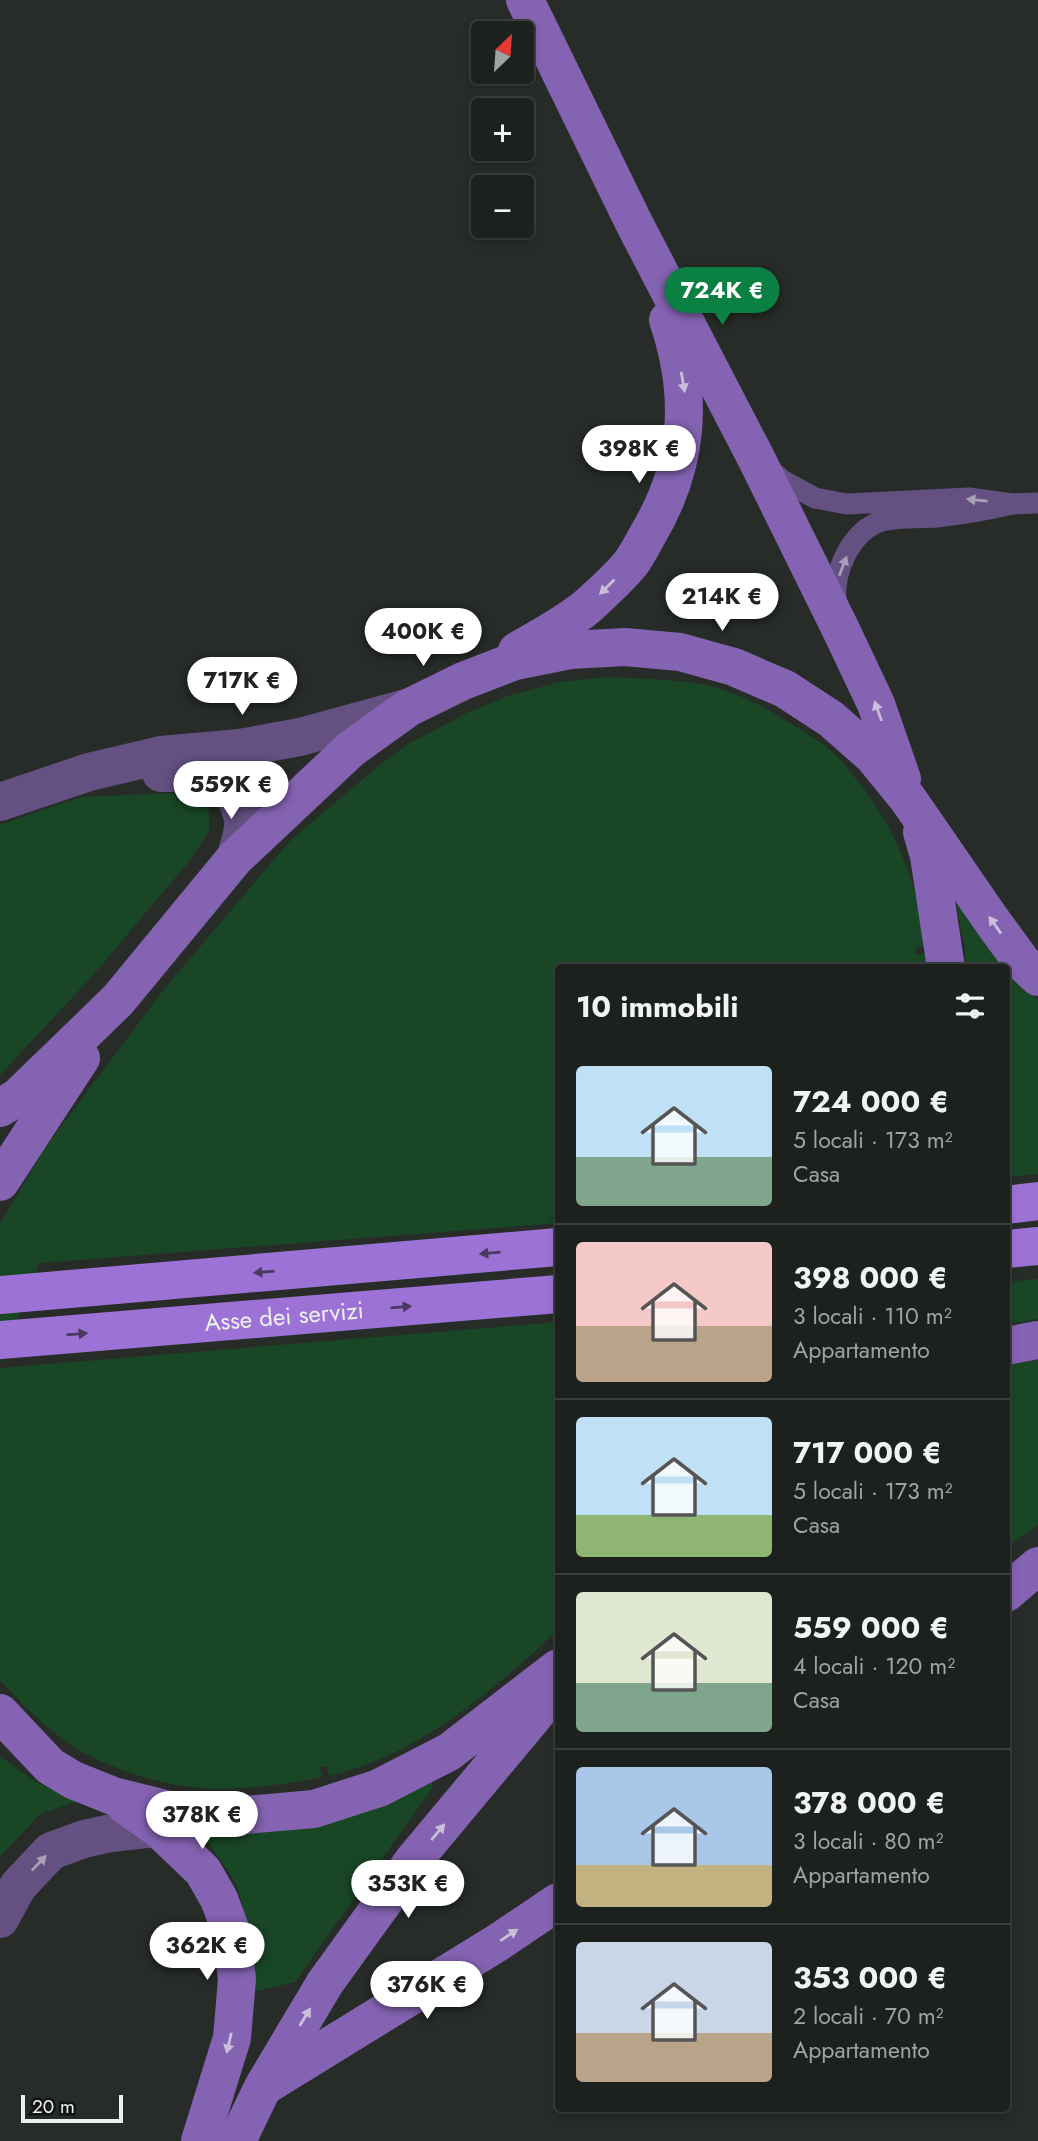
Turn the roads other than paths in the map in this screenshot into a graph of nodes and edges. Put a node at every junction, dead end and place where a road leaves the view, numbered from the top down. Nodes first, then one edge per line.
1 (525, 0) edge
2 (634, 223) junction
3 (757, 458) junction
4 (1038, 503) edge
5 (1012, 504) junction
6 (842, 632) junction
7 (464, 681) junction
8 (408, 708) junction
9 (89, 772) junction
10 (0, 802) edge
11 (912, 804) junction
12 (235, 858) junction
13 (945, 964) edge
14 (1038, 977) edge
15 (118, 1000) junction
16 (0, 1108) edge
17 (0, 1182) edge
18 (1038, 1201) edge
19 (1010, 1204) edge
20 (1038, 1246) edge
21 (555, 1247) edge
22 (1010, 1250) edge
23 (13, 1294) edge
24 (555, 1294) edge
25 (4, 1340) edge
26 (1038, 1340) edge
27 (1010, 1345) edge
28 (1038, 1566) edge
29 (1038, 1576) edge
30 (1010, 1590) edge
31 (1010, 1592) edge
32 (555, 1670) edge
33 (555, 1691) edge
34 (0, 1713) edge
35 (0, 1732) edge
36 (50, 1766) junction
37 (113, 1796) junction
38 (234, 1815) junction
39 (159, 1829) junction
40 (555, 1904) edge
41 (0, 1919) edge
42 (263, 2087) junction
43 (200, 2141) edge
44 (237, 2141) edge

1 - 2 main road
2 - 3 main road
2 -> 7 main road
5 -> 3 lane
3 - 6 main road
4 - 5 lane
6 -> 5 lane
11 -> 6 main road
7 - 8 main road
7 - 11 main road
8 - 9 street
8 - 12 main road
9 - 10 street
9 - 12 street
11 - 13 main road
14 -> 11 main road
12 - 15 main road
15 - 16 main road
15 - 17 main road
18 - 19 main road
20 - 22 main road
21 -> 23 main road, Asse dei servizi
25 -> 24 main road, Asse dei servizi
26 - 27 main road
28 - 30 main road
29 - 31 main road
32 - 38 main road
42 -> 33 main road
34 - 36 main road
35 - 36 main road
36 - 37 main road
37 - 38 main road
37 - 39 main road
38 - 39 street
41 -> 39 street
39 -> 43 main road
42 -> 40 main road
42 - 44 main road

